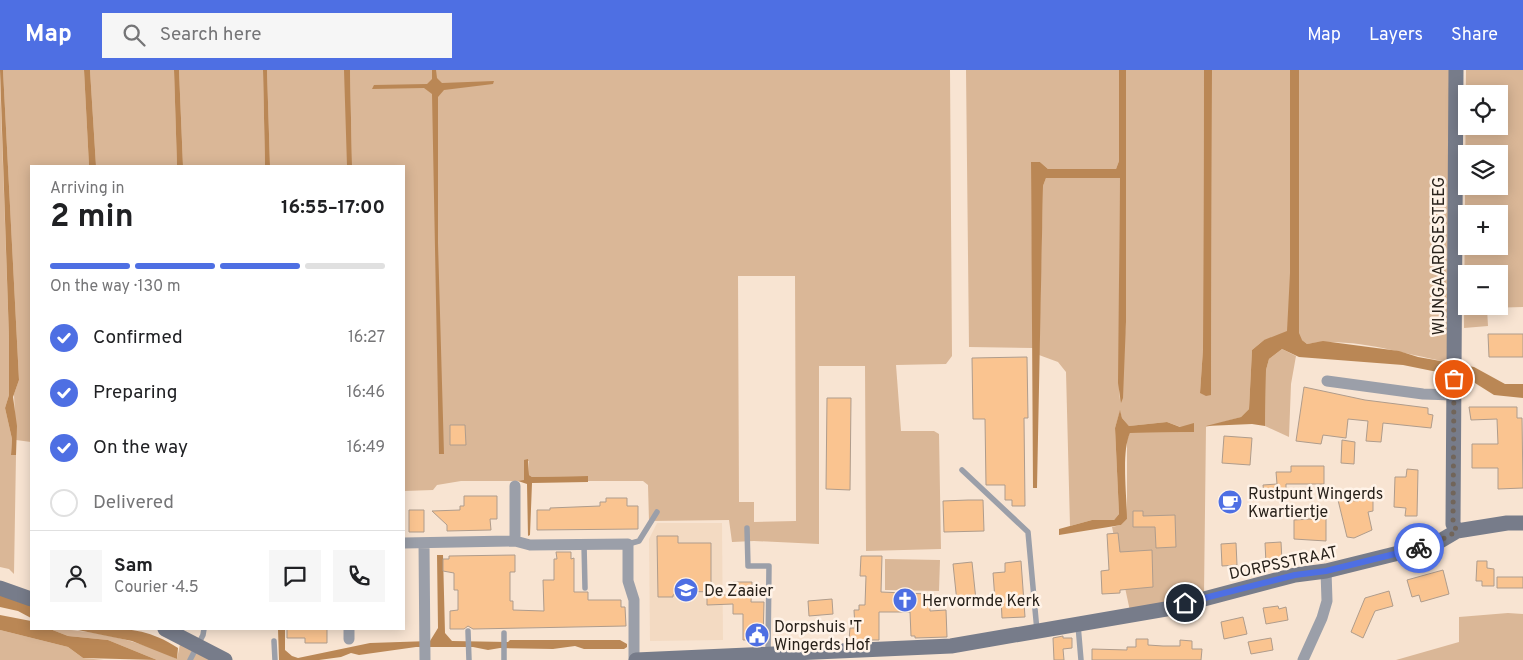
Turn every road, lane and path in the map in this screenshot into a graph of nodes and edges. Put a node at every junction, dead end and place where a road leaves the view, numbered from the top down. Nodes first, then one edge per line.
1 (1456, 70) edge
2 (1327, 381) dead end
3 (1454, 395) junction
4 (962, 470) dead end
5 (515, 486) dead end
6 (657, 512) dead end
7 (1523, 523) edge
8 (747, 528) dead end
9 (1457, 531) junction
10 (515, 541) junction
11 (424, 542) junction
12 (405, 543) edge
13 (584, 544) junction
14 (628, 544) junction
15 (1326, 571) junction
16 (0, 588) edge
17 (585, 588) dead end
18 (30, 599) edge
19 (1078, 623) junction
20 (166, 630) edge
21 (204, 630) edge
22 (468, 631) dead end
23 (1037, 631) junction
24 (504, 636) dead end
25 (274, 641) dead end
26 (193, 653) edge
27 (425, 655) edge
28 (768, 657) edge
29 (745, 658) edge
30 (225, 660) edge
31 (275, 660) edge
32 (469, 660) edge
33 (504, 660) edge
34 (635, 660) edge
35 (1081, 660) edge
36 (1303, 660) edge

1 - 3 street, WIJNGAARDSESTEEG
2 - 3 street
3 - 9 street, WIJNGAARDSESTEEG
4 - 23 lane
5 - 10 street
6 - 14 lane
7 - 9 street
8 - 28 lane
9 - 15 street, DORPSSTRAAT
10 - 11 street
10 - 13 street
11 - 12 street
11 - 27 street
13 - 14 street
13 - 17 lane
14 - 34 street
15 - 19 street, DORPSSTRAAT
15 - 36 street
16 - 18 street
19 - 23 street, DORPSSTRAAT
19 - 35 lane
20 - 26 street
21 - 26 lane
22 - 32 lane
23 - 28 street, DORPSSTRAAT
24 - 33 lane
25 - 31 lane
26 - 30 street
28 - 29 street, DORPSSTRAAT
29 - 34 street, DORPSSTRAAT

